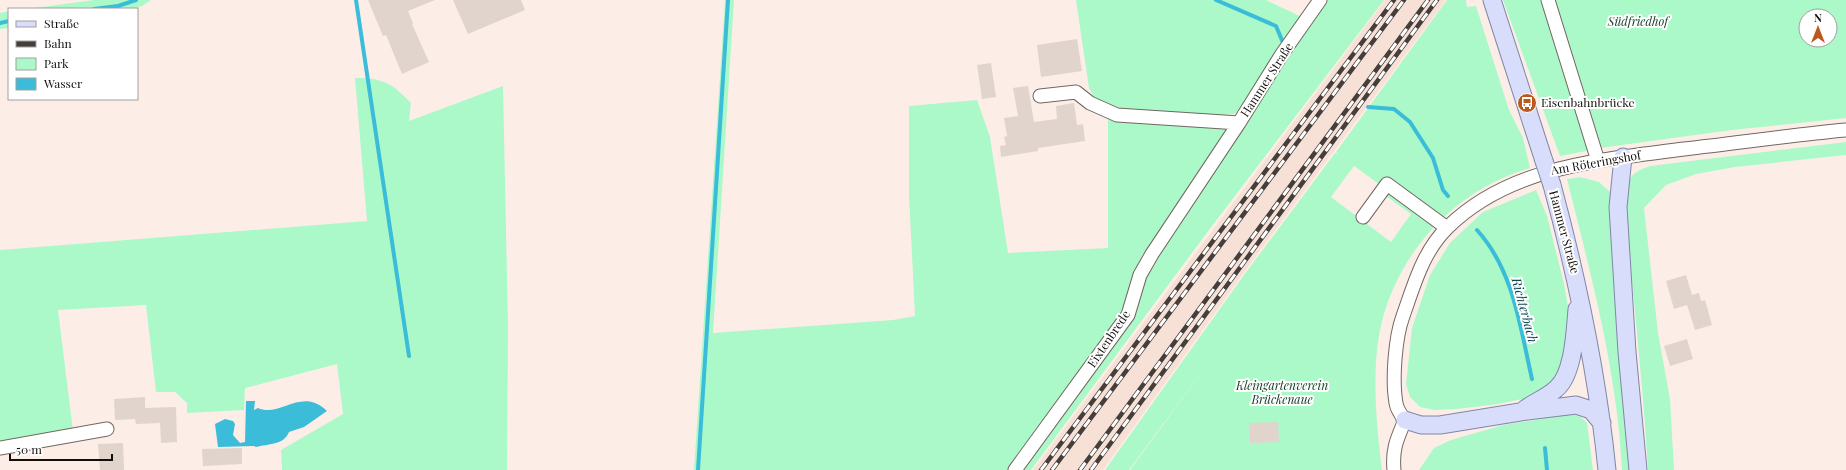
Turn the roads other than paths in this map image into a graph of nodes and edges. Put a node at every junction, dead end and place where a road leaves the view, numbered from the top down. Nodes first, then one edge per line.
1 (1320, 0) edge
2 (1492, 0) edge
3 (1548, 0) edge
4 (1040, 96) dead end
5 (1239, 123) junction
6 (1846, 130) edge
7 (1623, 157) junction
8 (1214, 160) joint
9 (1598, 161) junction
10 (1363, 217) dead end
11 (1447, 228) junction
12 (1579, 287) junction
13 (1520, 412) junction
14 (1405, 420) junction
15 (1602, 423) junction
16 (106, 429) dead end
17 (0, 448) edge
18 (1015, 470) edge
19 (1394, 470) edge
20 (1607, 470) edge
21 (1638, 470) edge

1 - 5 street, Hammer Straße
2 - 12 main road, Hammer Straße, bridge
3 - 9 street
4 - 5 street
5 - 8 street, Hammer Straße
6 - 7 street, Am Röteringshof
7 - 9 street, Am Röteringshof
7 - 21 main road
8 - 18 street, Eixtenbrede
9 - 11 street, Am Röteringshof
10 - 11 street
11 - 14 street, Am Röteringshof
12 - 13 main road
12 - 15 main road, Hammer Straße
13 - 14 main road
13 - 15 main road
14 - 19 street
15 - 20 main road, Hammer Straße
16 - 17 street

